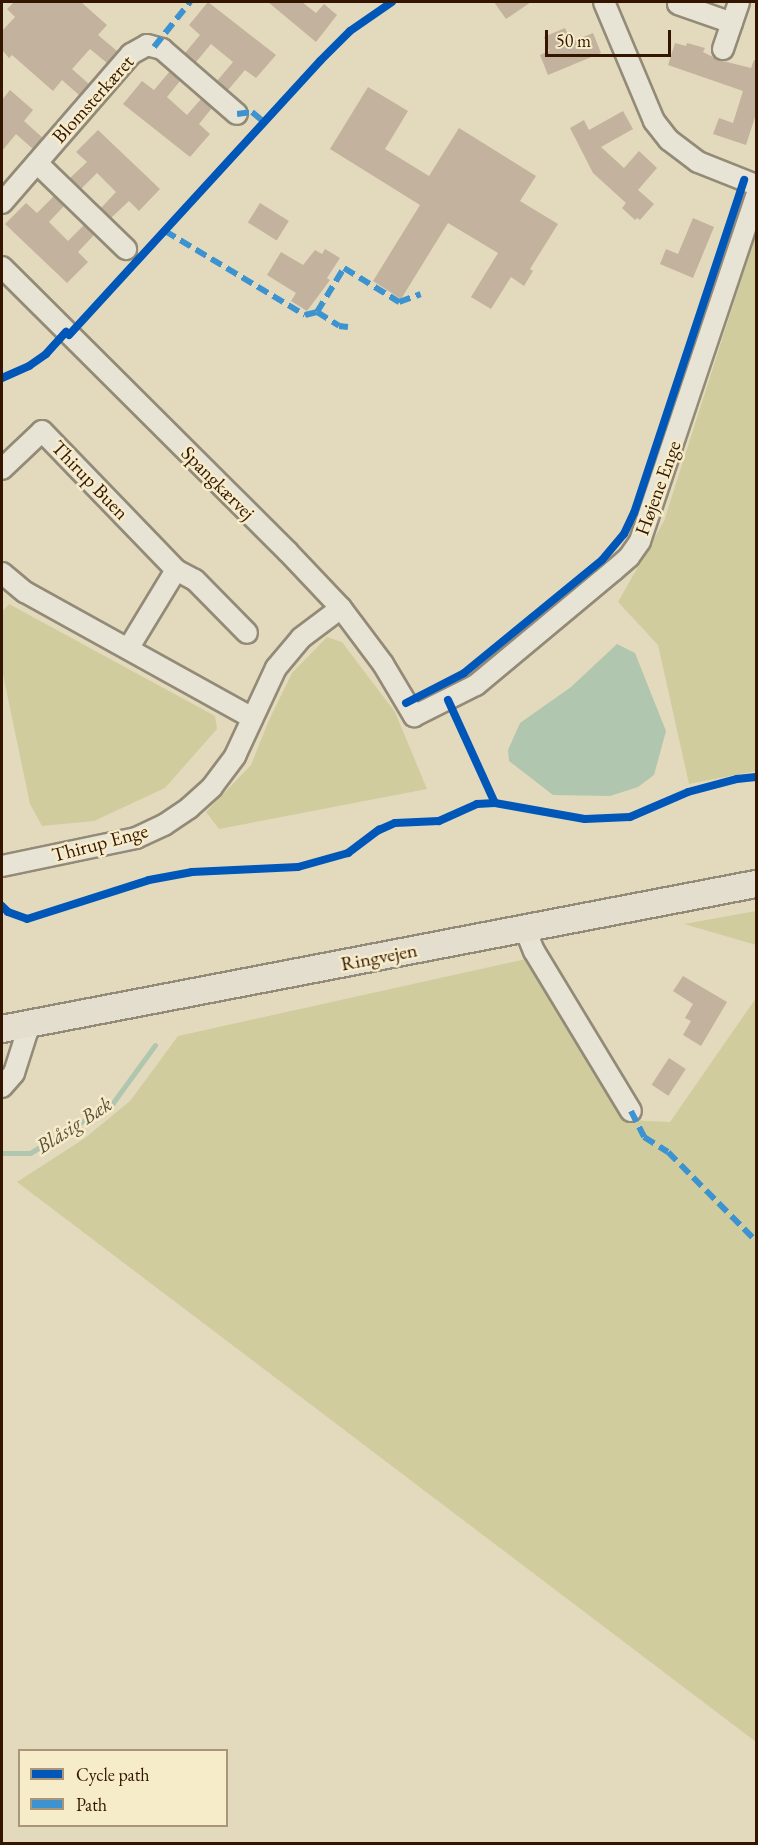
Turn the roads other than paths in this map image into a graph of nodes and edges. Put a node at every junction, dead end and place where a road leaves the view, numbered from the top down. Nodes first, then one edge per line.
1 (604, 2) edge
2 (739, 2) edge
3 (678, 4) dead end
4 (732, 22) junction
5 (723, 49) dead end
6 (237, 114) dead end
7 (37, 163) junction
8 (756, 185) edge
9 (756, 196) edge
10 (2, 203) edge
11 (126, 249) dead end
12 (2, 267) edge
13 (2, 470) edge
14 (176, 570) junction
15 (2, 573) edge
16 (341, 608) junction
17 (247, 633) dead end
18 (128, 649) junction
19 (414, 716) joint
20 (252, 718) junction
21 (2, 866) edge
22 (756, 884) edge
23 (525, 929) junction
24 (30, 1023) junction
25 (2, 1029) edge
26 (2, 1087) edge
27 (631, 1111) dead end

1 - 8 street
2 - 4 street
3 - 4 street
4 - 5 street
6 - 7 street, Blomsterkæret
7 - 10 street, Blomsterkæret
7 - 11 street
9 - 19 street, Højene Enge
12 - 16 street, Spangkærvej
13 - 14 street, Thirup Buen
14 - 17 street, Thirup Buen
14 - 18 street
15 - 18 street
16 - 19 street, Spangkærvej
16 - 20 street, Thirup Enge
18 - 20 street
20 - 21 street, Thirup Enge
22 - 23 main road, Ringvejen
23 - 24 main road, Ringvejen
23 - 27 street
24 - 25 main road, Ringvejen
24 - 26 street

